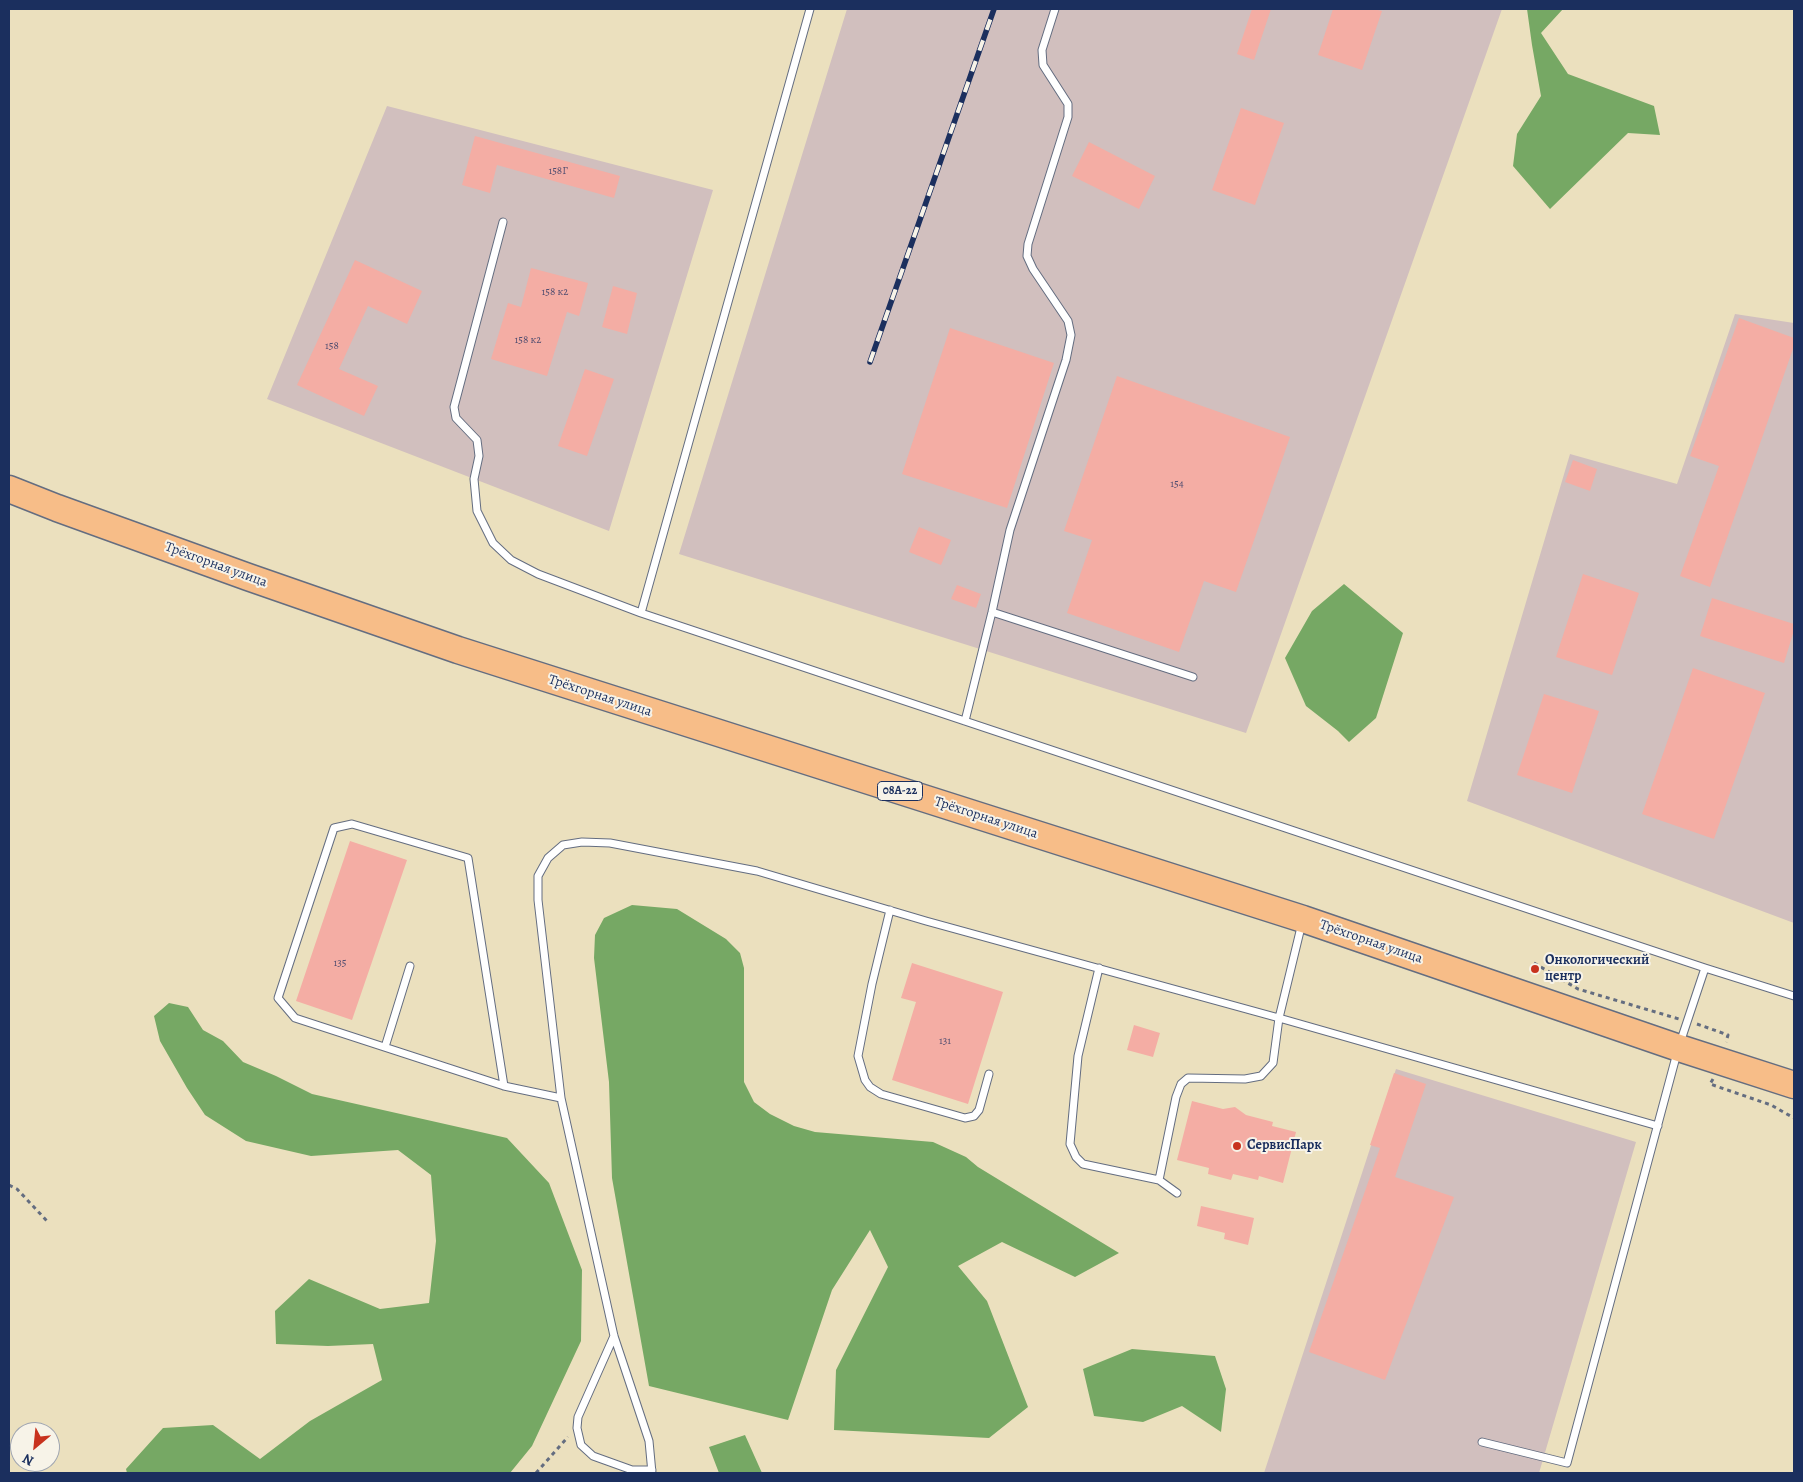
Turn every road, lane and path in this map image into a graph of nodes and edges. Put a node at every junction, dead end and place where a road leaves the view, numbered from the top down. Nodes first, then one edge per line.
1 (810, 9) edge
2 (1055, 9) edge
3 (503, 222) dead end
4 (9, 489) edge
5 (640, 612) junction
6 (992, 612) junction
7 (1193, 677) dead end
8 (965, 721) junction
9 (890, 910) junction
10 (1303, 919) junction
11 (410, 966) dead end
12 (1099, 968) junction
13 (1705, 968) junction
14 (1794, 996) edge
15 (1279, 1018) junction
16 (385, 1047) junction
17 (1679, 1048) junction
18 (989, 1074) dead end
19 (1794, 1085) edge
20 (504, 1086) junction
21 (561, 1098) junction
22 (1658, 1126) junction
23 (1159, 1180) junction
24 (9, 1185) edge
25 (1177, 1193) dead end
26 (47, 1221) dead end
27 (614, 1336) junction
28 (577, 1428) junction
29 (1482, 1442) dead end
30 (652, 1472) edge
31 (536, 1473) edge

1 - 5 lane
2 - 6 lane
3 - 5 lane
4 - 10 highway, Трёхгорная улица / 08А-22
5 - 8 lane
6 - 7 lane
6 - 8 lane
8 - 13 lane
9 - 12 lane
9 - 18 lane
9 - 21 lane
10 - 15 lane
10 - 17 highway, Трёхгорная улица / 08А-22
11 - 16 lane
12 - 15 lane
12 - 23 lane
13 - 14 lane
13 - 17 lane
15 - 22 lane
15 - 23 lane
16 - 20 lane
16 - 20 lane
17 - 19 highway, Трёхгорная улица / 08А-22
17 - 22 lane
20 - 21 lane
21 - 27 lane
22 - 29 lane
23 - 25 lane
24 - 26 path
27 - 28 lane
27 - 30 lane
28 - 30 lane
28 - 31 path

